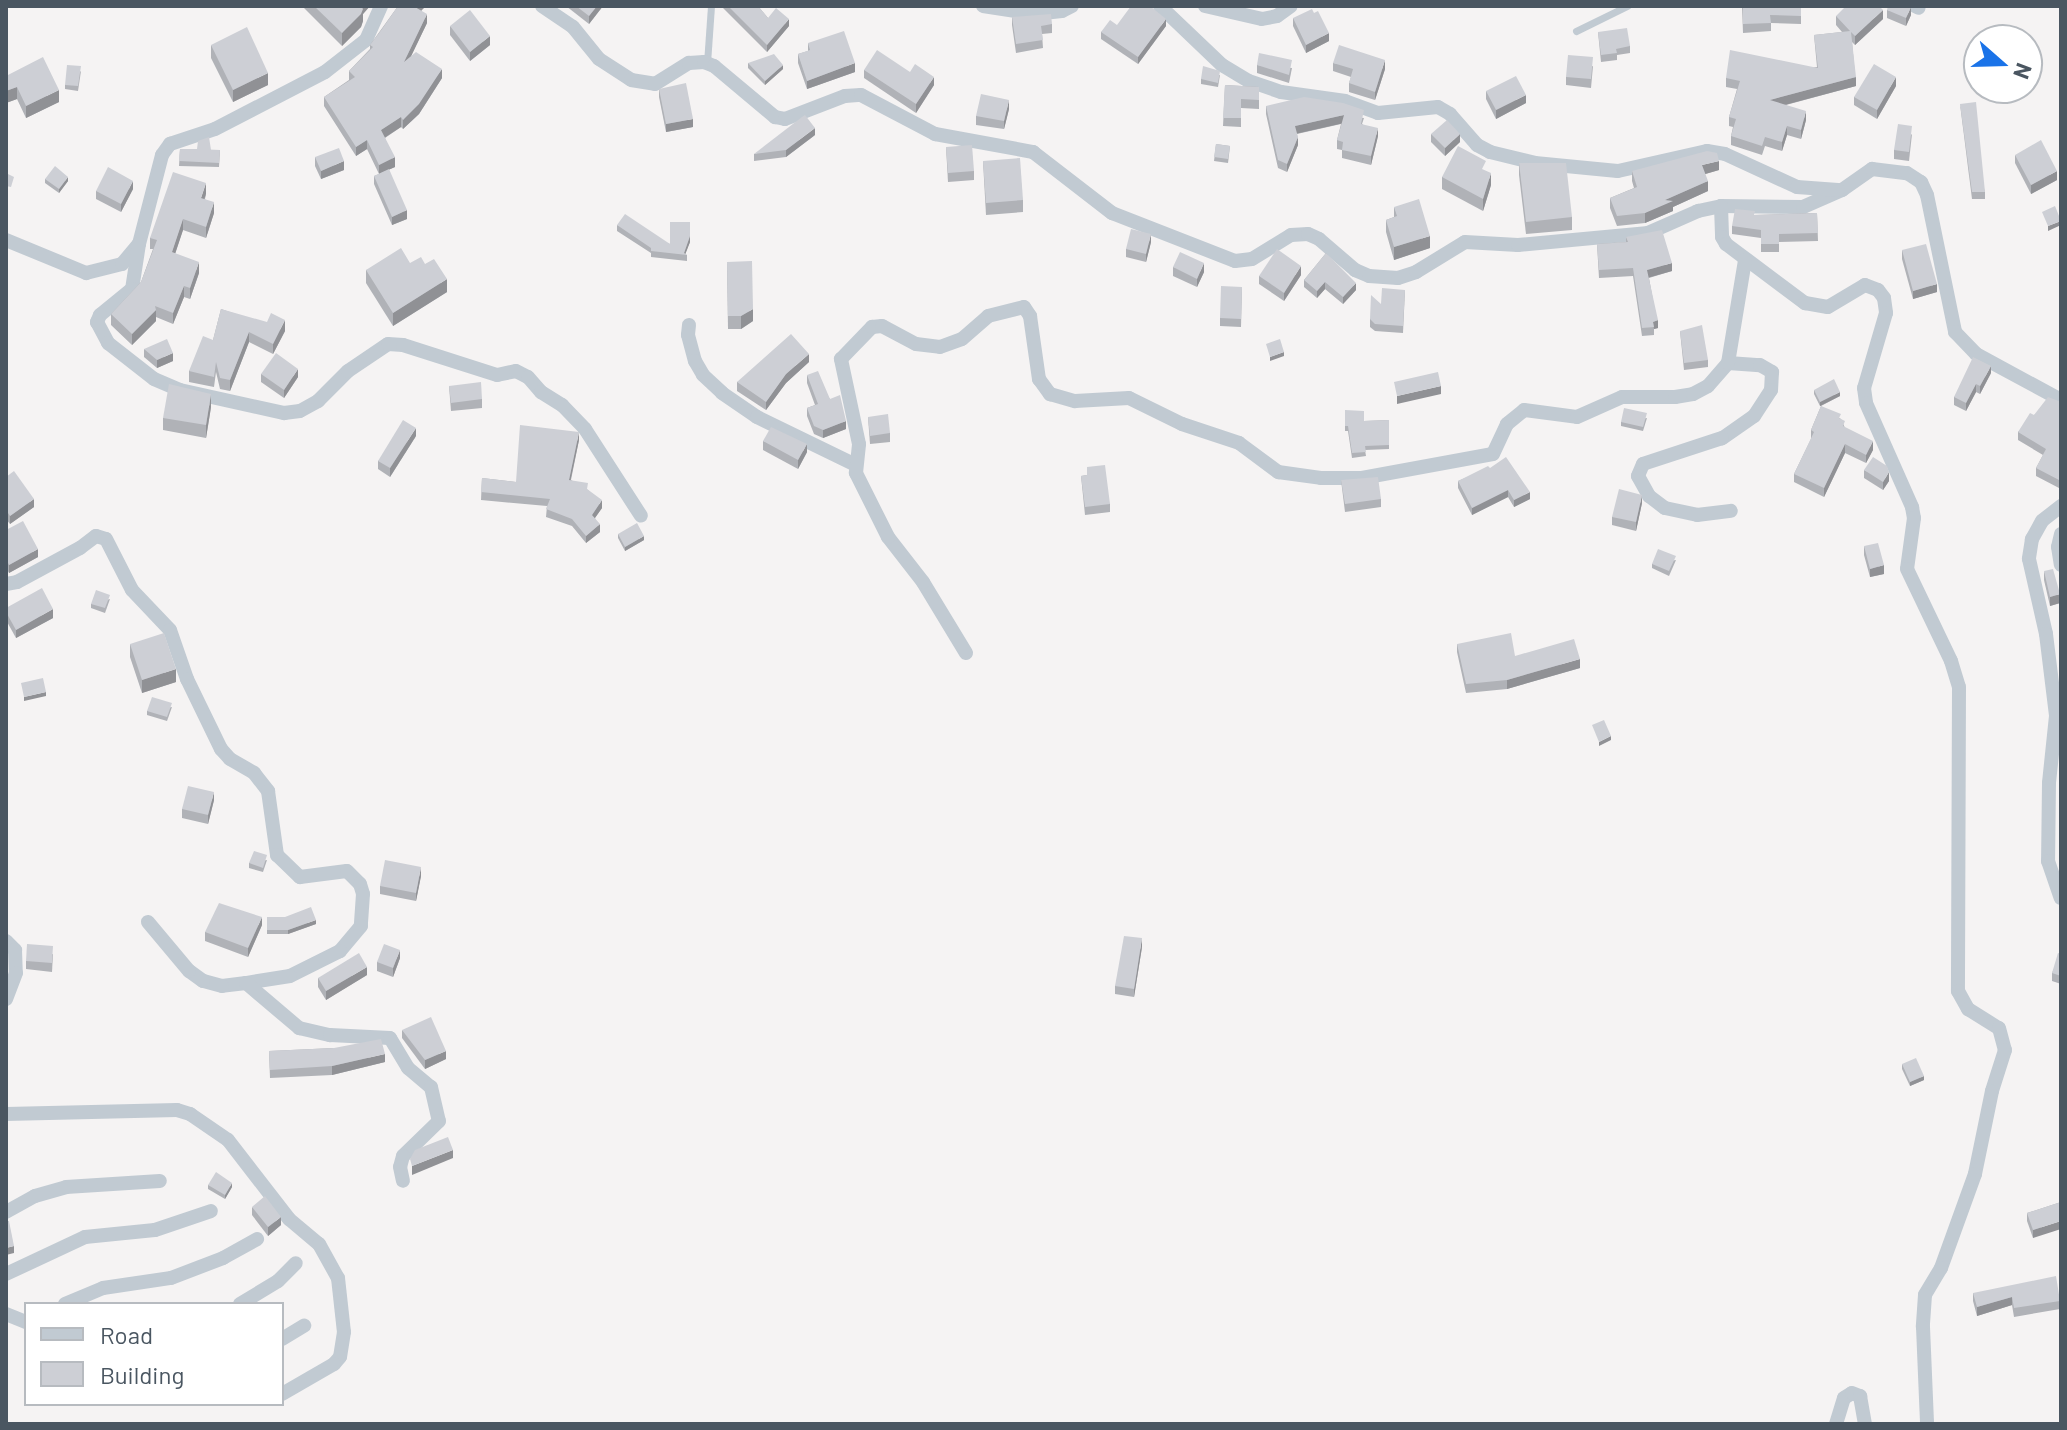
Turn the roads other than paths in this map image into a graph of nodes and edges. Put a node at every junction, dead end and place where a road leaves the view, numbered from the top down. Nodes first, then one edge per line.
1 (381, 6) edge
2 (542, 6) edge
3 (711, 6) edge
4 (983, 6) edge
5 (1072, 6) edge
6 (1160, 6) edge
7 (1205, 6) edge
8 (1291, 6) edge
9 (1627, 6) edge
10 (1576, 31) dead end
11 (707, 63) junction
12 (1842, 190) junction
13 (1721, 206) junction
14 (6, 240) edge
15 (139, 244) junction
16 (1745, 260) junction
17 (689, 325) dead end
18 (1728, 363) junction
19 (2061, 400) edge
20 (854, 464) junction
21 (2061, 506) edge
22 (1731, 511) dead end
23 (641, 516) dead end
24 (2061, 534) edge
25 (2061, 565) edge
26 (6, 584) edge
27 (966, 653) dead end
28 (2061, 898) edge
29 (148, 922) dead end
30 (6, 941) edge
31 (246, 983) junction
32 (6, 999) edge
33 (6, 1114) edge
34 (160, 1181) dead end
35 (403, 1181) dead end
36 (211, 1211) dead end
37 (6, 1212) edge
38 (257, 1239) dead end
39 (296, 1263) dead end
40 (6, 1274) edge
41 (70, 1302) edge
42 (243, 1302) edge
43 (304, 1326) dead end
44 (284, 1338) edge
45 (284, 1393) edge
46 (1836, 1424) edge
47 (1865, 1424) edge
48 (1927, 1424) edge

1 - 15 street
2 - 11 street
3 - 11 lane
4 - 5 street
6 - 12 street
7 - 8 street
9 - 10 lane
11 - 13 street
12 - 13 street
12 - 19 street
13 - 16 street
14 - 15 street
15 - 23 street
16 - 18 street
16 - 48 street
17 - 20 street
18 - 20 street
18 - 22 street
20 - 27 street
21 - 28 street
24 - 25 street
26 - 31 street
29 - 31 street
30 - 32 street
31 - 35 street
33 - 45 street
34 - 37 street
36 - 40 street
38 - 41 street
39 - 42 street
43 - 44 street
46 - 47 street

